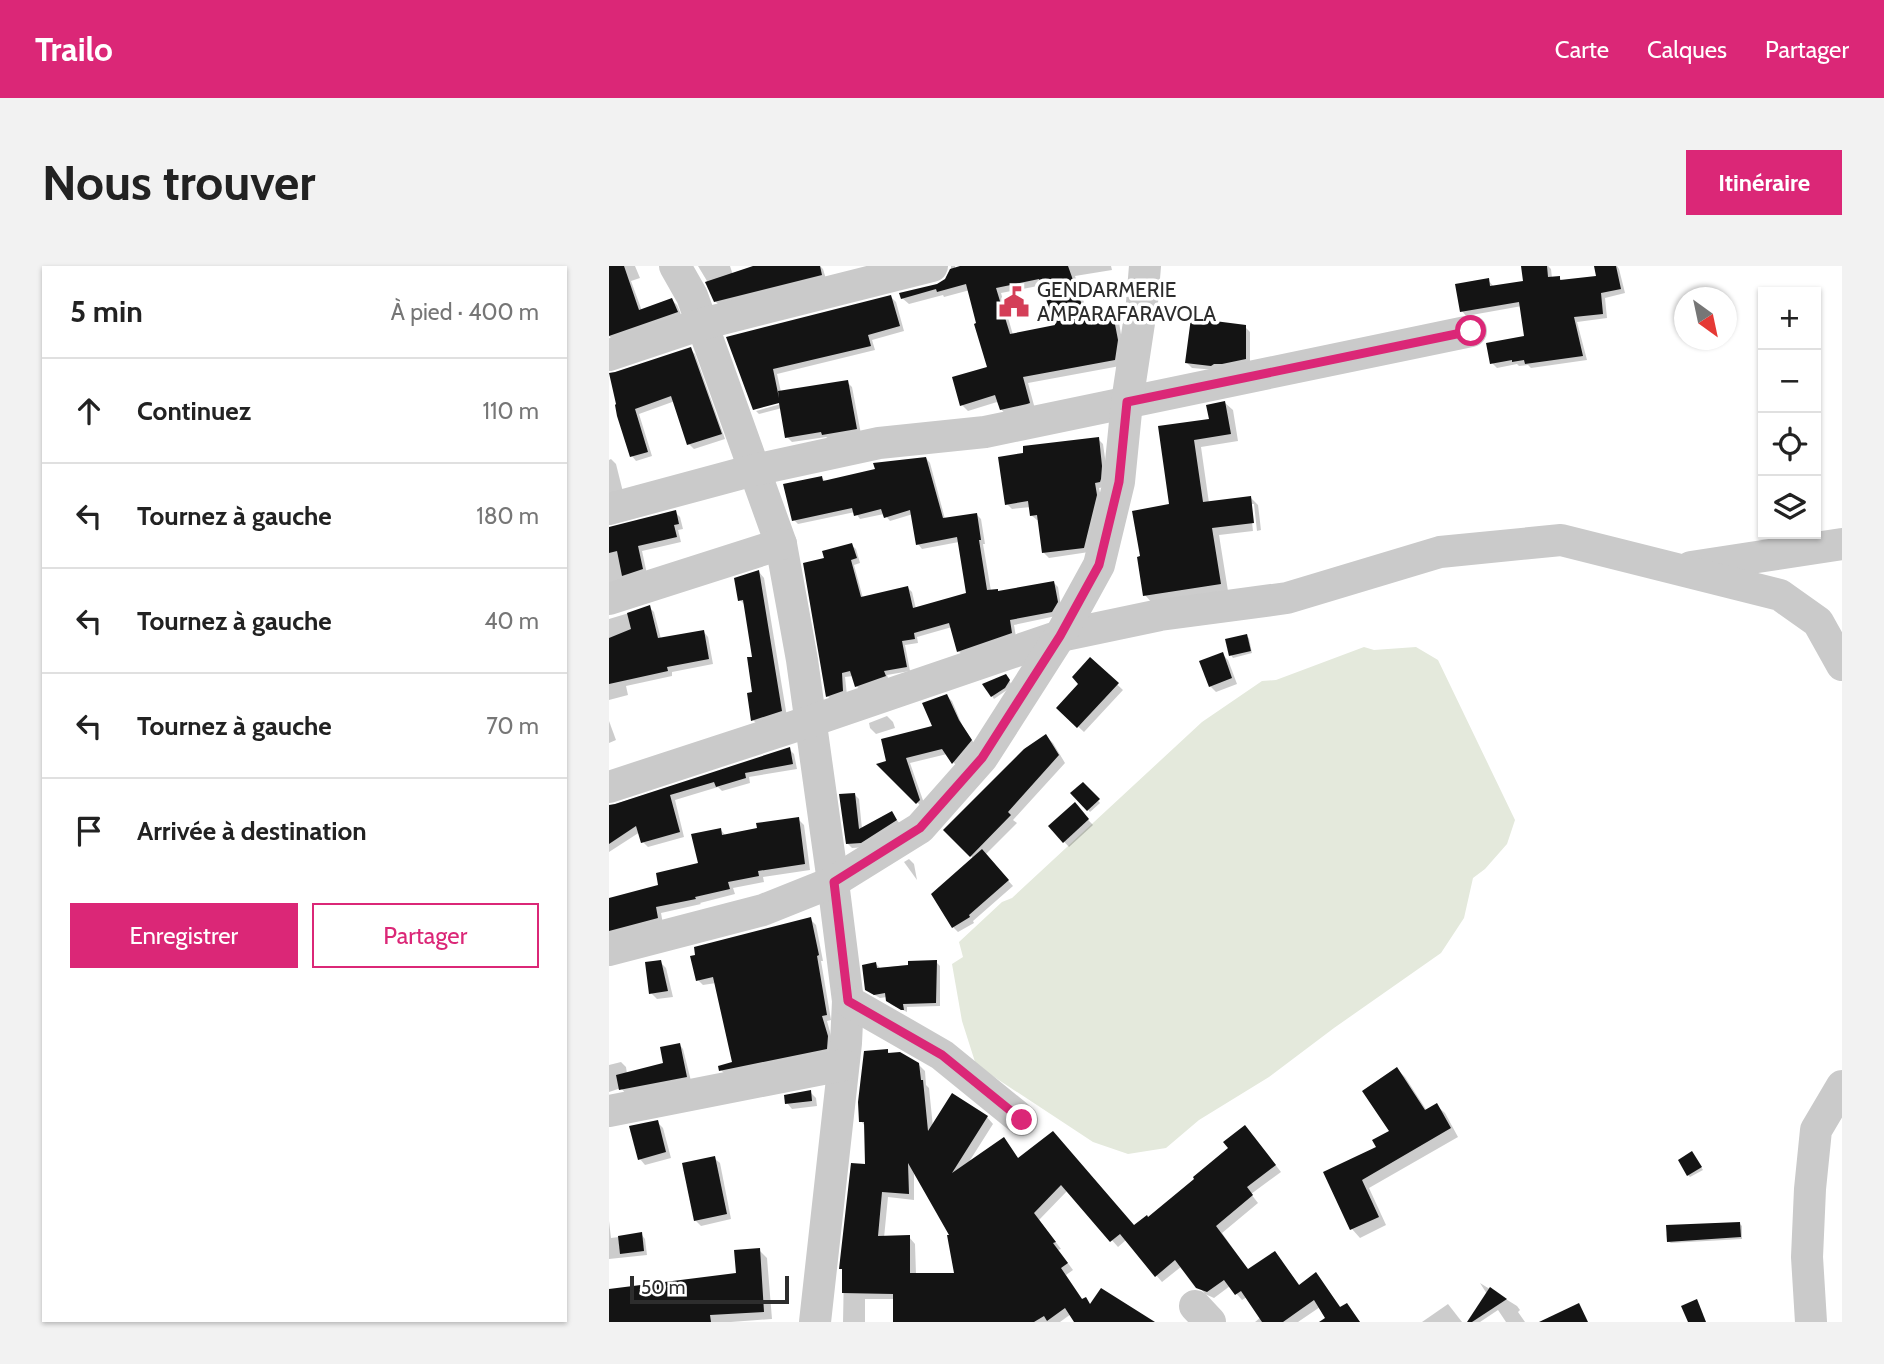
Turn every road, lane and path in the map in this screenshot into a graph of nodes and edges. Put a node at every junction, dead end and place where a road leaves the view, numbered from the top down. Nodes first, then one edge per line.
1 (675, 266) edge
2 (932, 266) edge
3 (1145, 266) edge
4 (702, 324) junction
5 (1471, 331) dead end
6 (609, 355) edge
7 (1127, 402) junction
8 (754, 470) junction
9 (609, 509) edge
10 (781, 544) junction
11 (1842, 544) edge
12 (1676, 570) junction
13 (609, 599) edge
14 (1060, 636) junction
15 (1842, 665) edge
16 (811, 721) junction
17 (609, 787) edge
18 (834, 882) junction
19 (609, 950) edge
20 (848, 1001) junction
21 (843, 1065) junction
22 (1842, 1086) edge
23 (609, 1111) edge
24 (1022, 1120) dead end
25 (815, 1322) edge
26 (1811, 1322) edge

1 - 4 street
2 - 4 street
3 - 7 street
4 - 6 street
4 - 8 street
5 - 7 street
7 - 8 street
7 - 14 street
8 - 9 street
8 - 10 street
10 - 13 street
10 - 16 street
11 - 12 street
12 - 14 street
12 - 15 street
14 - 16 street
14 - 18 street
16 - 17 street
16 - 18 street
18 - 19 street
18 - 20 street
20 - 21 street
20 - 24 street
21 - 23 street
21 - 25 street
22 - 26 street

